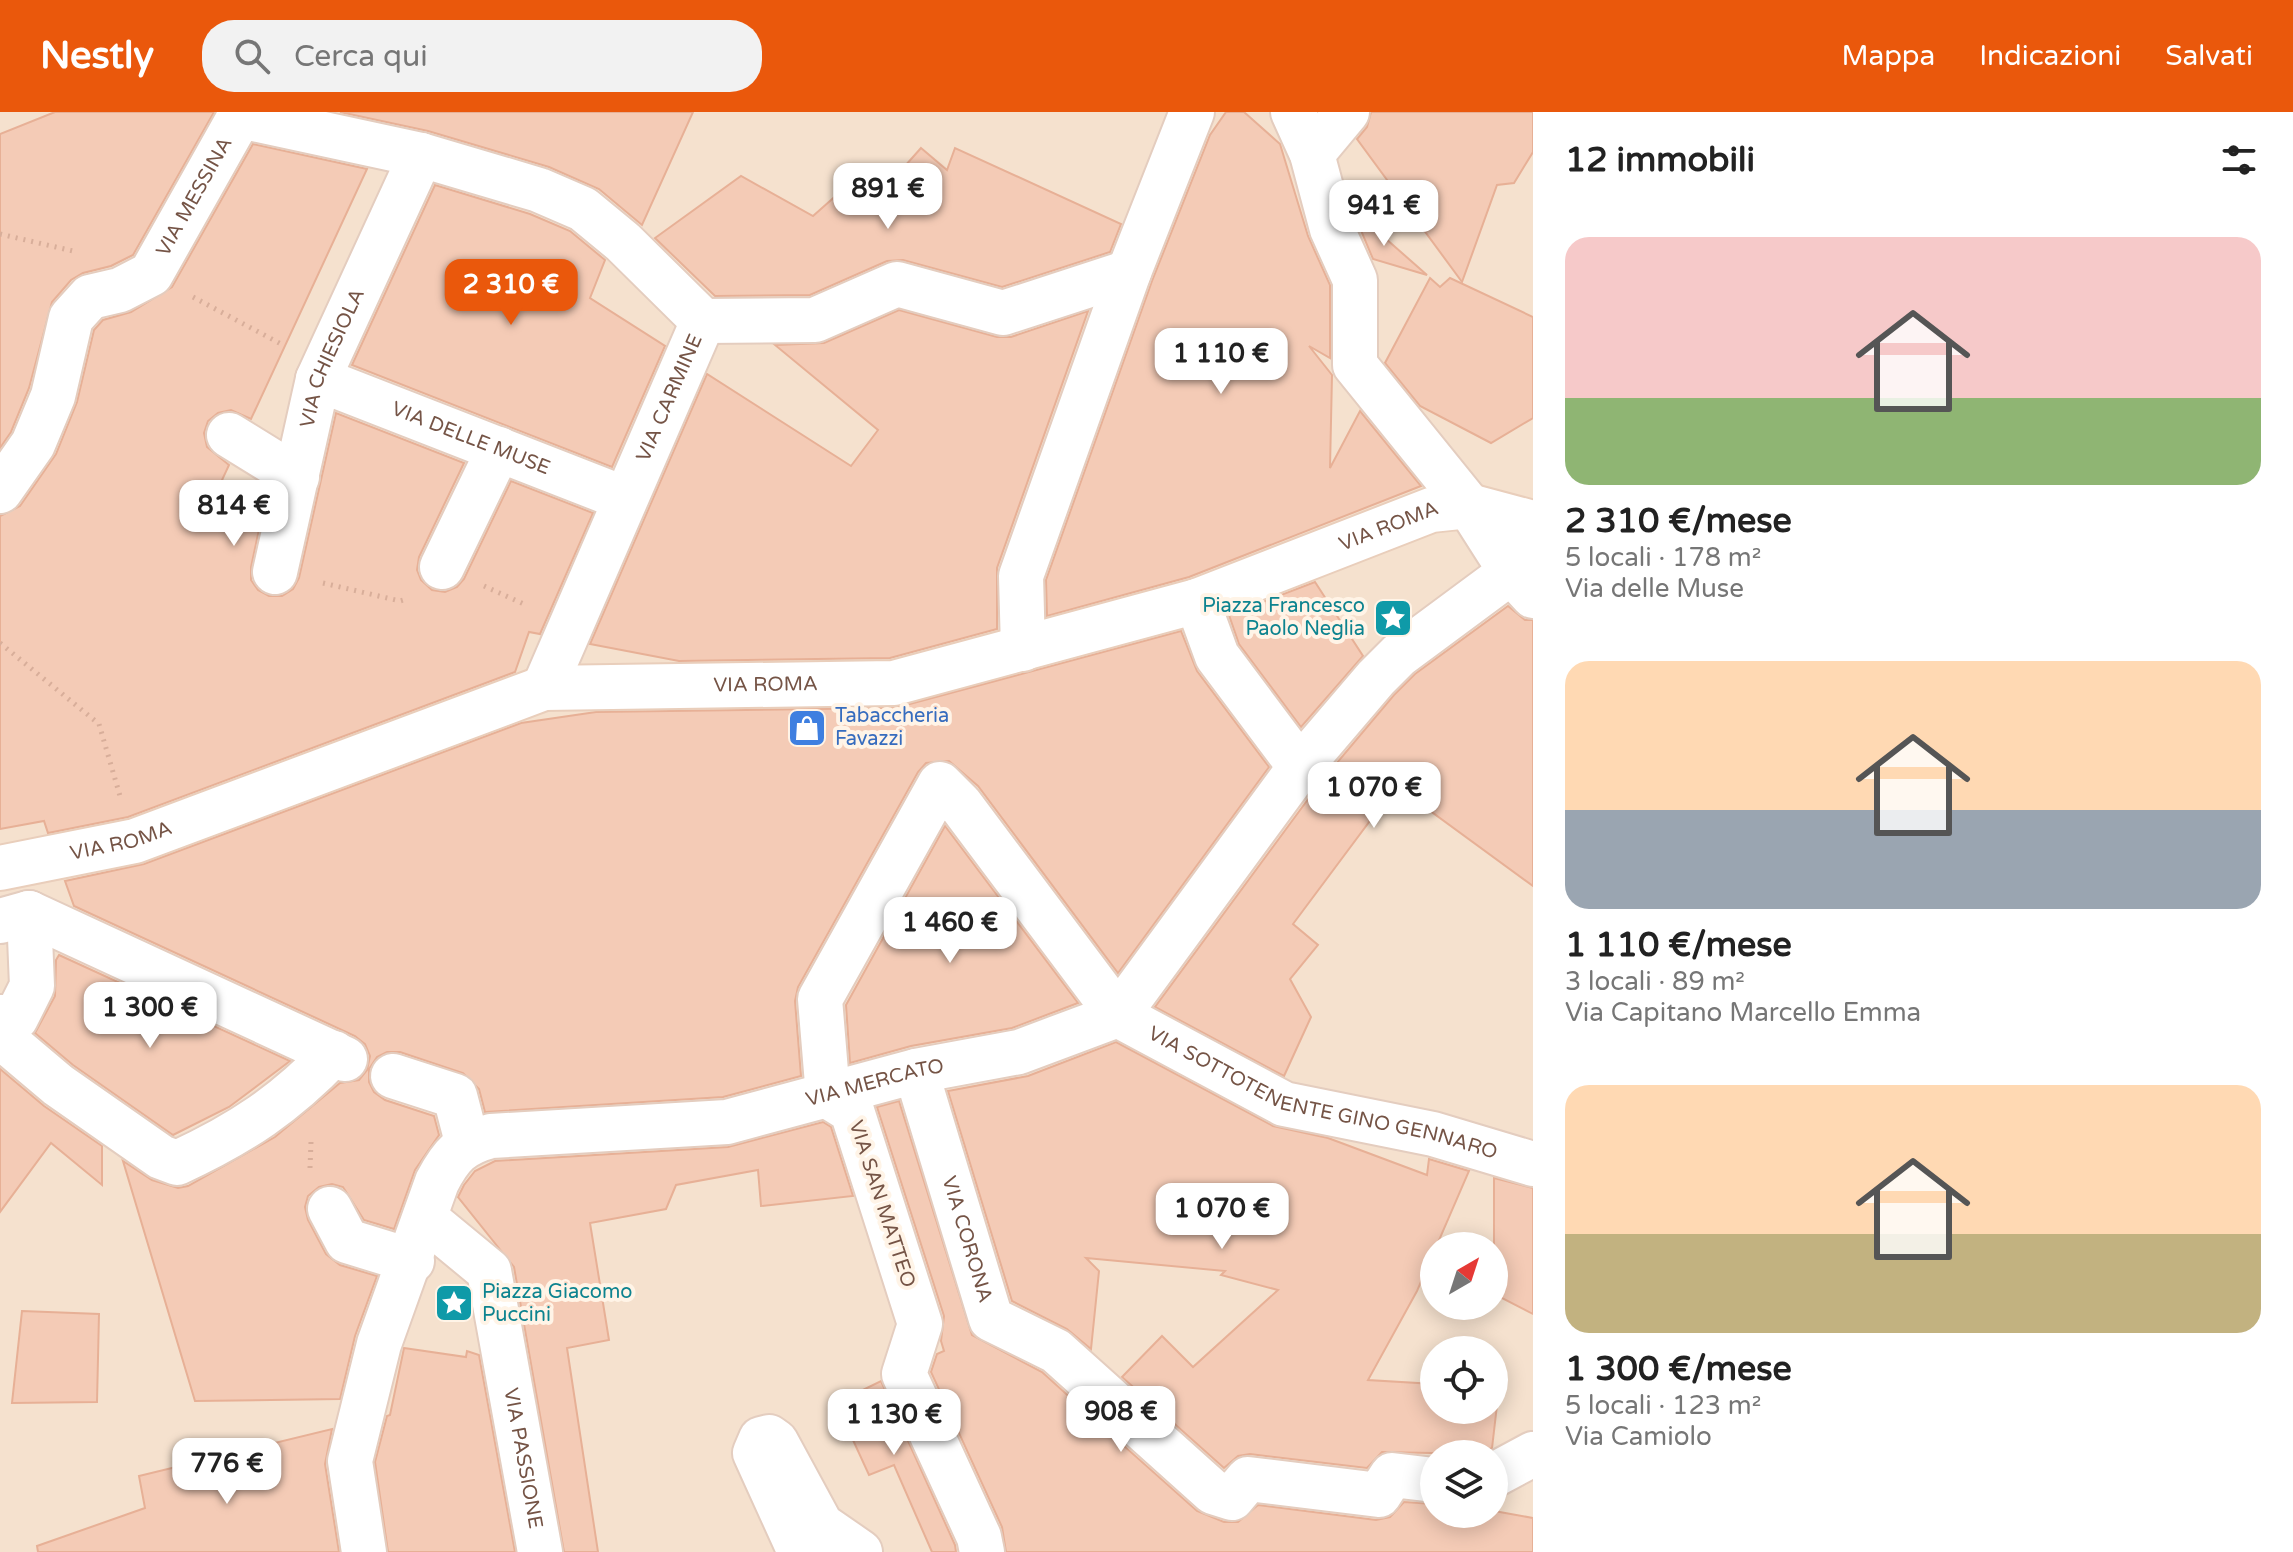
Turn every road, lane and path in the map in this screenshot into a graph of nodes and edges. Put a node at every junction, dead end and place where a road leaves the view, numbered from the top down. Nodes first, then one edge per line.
1 (1192, 112) edge
2 (1293, 112) edge
3 (1347, 112) edge
4 (1312, 154) junction
5 (421, 155) junction
6 (1129, 272) junction
7 (703, 321) junction
8 (318, 379) junction
9 (229, 435) dead end
10 (499, 449) junction
11 (297, 477) junction
12 (0, 491) edge
13 (623, 498) junction
14 (1469, 506) junction
15 (1533, 523) edge
16 (442, 567) dead end
17 (275, 572) dead end
18 (1526, 572) edge
19 (1197, 601) junction
20 (0, 643) edge
21 (1023, 649) junction
22 (544, 688) junction
23 (1300, 767) junction
24 (135, 841) junction
25 (0, 868) edge
26 (15, 917) edge
27 (1118, 1015) junction
28 (0, 1017) edge
29 (0, 1036) edge
30 (916, 1071) junction
31 (393, 1076) dead end
32 (828, 1096) junction
33 (467, 1142) junction
34 (1533, 1164) edge
35 (330, 1209) dead end
36 (426, 1219) junction
37 (412, 1261) junction
38 (1533, 1454) edge
39 (1508, 1467) edge
40 (1420, 1478) edge
41 (364, 1552) edge
42 (540, 1552) edge
43 (800, 1552) edge
44 (860, 1552) edge
45 (982, 1552) edge

1 - 6 street
2 - 4 street
3 - 4 street
4 - 14 street
5 - 7 street, VIA MESSINA
5 - 8 street, VIA CHIESIOLA
5 - 12 street, VIA MESSINA
6 - 7 street, VIA CARMINE
6 - 21 street
7 - 13 street, VIA CARMINE
8 - 10 street, VIA DELLE MUSE
8 - 11 street, VIA CHIESIOLA
9 - 11 street
10 - 13 street, VIA DELLE MUSE
10 - 16 street
11 - 17 street, VIA CHIESIOLA
13 - 22 street, VIA CARMINE
14 - 15 street, VIA ROMA
14 - 18 street
14 - 19 street, VIA ROMA
18 - 23 street
19 - 21 street, VIA ROMA
19 - 23 street
20 - 24 path
21 - 22 street, VIA ROMA
22 - 24 street, VIA ROMA
23 - 27 street
24 - 25 street, VIA ROMA
26 - 28 street
26 - 29 street
27 - 30 street, VIA MERCATO
27 - 32 street
27 - 34 street, VIA SOTTOTENENTE GINO GENNARO
30 - 32 street, VIA MERCATO
30 - 40 street, VIA CORONA
31 - 33 street
32 - 33 street, VIA MERCATO
32 - 45 street, VIA SAN MATTEO
33 - 36 street
35 - 37 street
36 - 37 street
36 - 42 street, VIA PASSIONE
37 - 41 street
38 - 39 street
43 - 44 street

